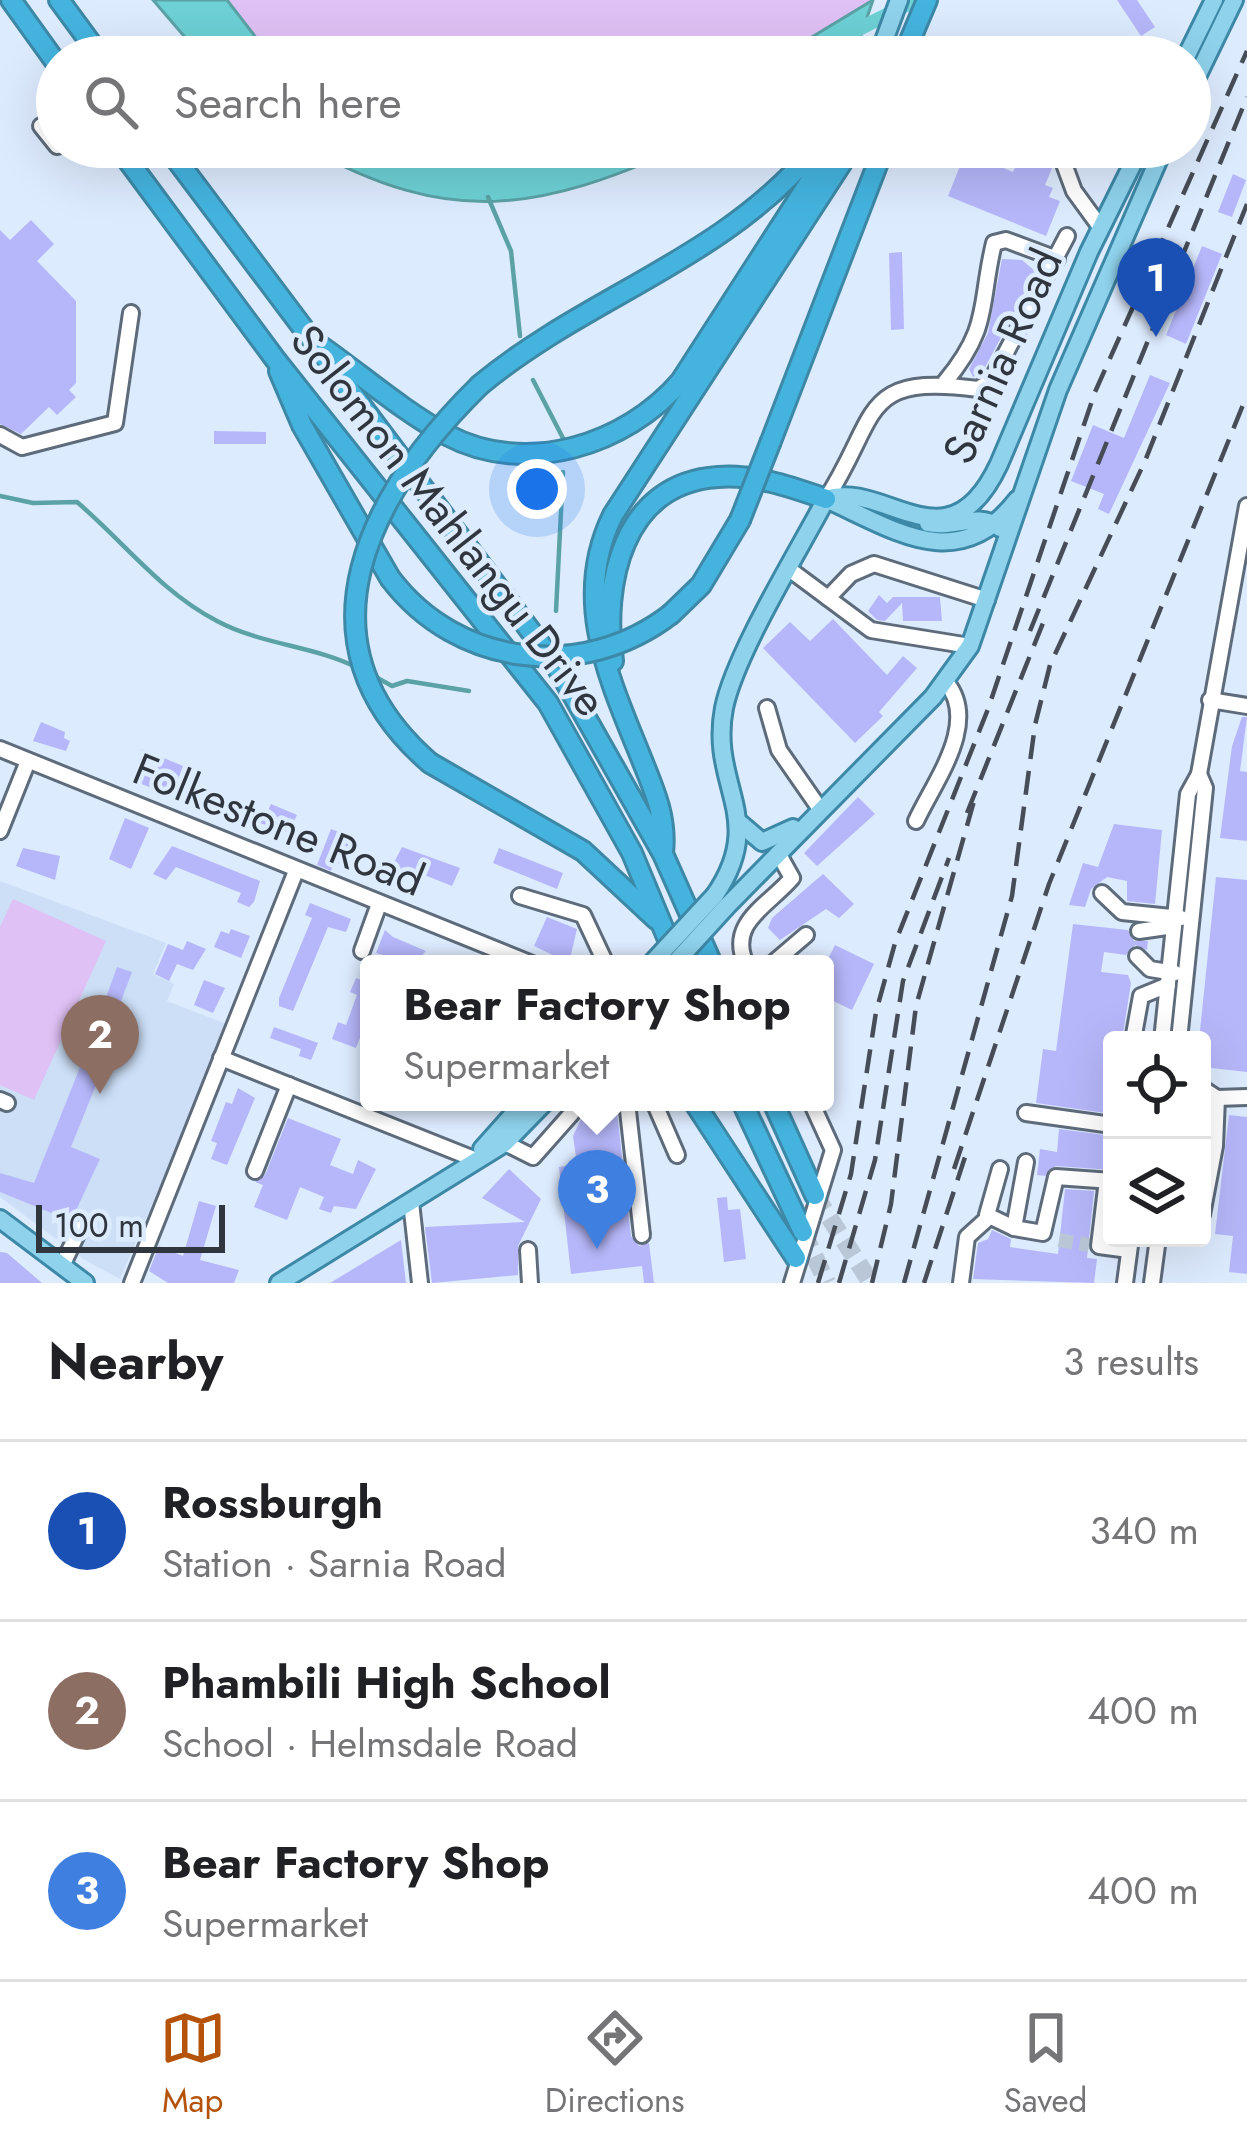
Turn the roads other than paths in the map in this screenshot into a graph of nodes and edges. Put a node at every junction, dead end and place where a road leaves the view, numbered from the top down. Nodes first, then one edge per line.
1 (11, 0) edge
2 (59, 0) edge
3 (899, 0) edge
4 (930, 0) edge
5 (1214, 0) edge
6 (1234, 0) edge
7 (923, 24) junction
8 (37, 36) edge
9 (86, 36) edge
10 (888, 36) edge
11 (916, 36) edge
12 (921, 36) edge
13 (1196, 36) edge
14 (1211, 48) edge
15 (133, 168) edge
16 (181, 168) edge
17 (797, 168) edge
18 (818, 168) edge
19 (839, 168) edge
20 (876, 168) edge
21 (1065, 168) edge
22 (1131, 168) edge
23 (1154, 168) edge
24 (1101, 228) junction
25 (1066, 236) dead end
26 (1057, 259) junction
27 (131, 313) dead end
28 (301, 332) junction
29 (274, 359) junction
30 (945, 382) junction
31 (0, 435) edge
32 (1024, 490) junction
33 (826, 499) junction
34 (1247, 506) edge
35 (918, 519) junction
36 (995, 523) junction
37 (1007, 538) junction
38 (789, 569) junction
39 (828, 598) junction
40 (987, 600) junction
41 (970, 646) junction
42 (946, 682) junction
43 (617, 689) junction
44 (1210, 700) junction
45 (1247, 706) edge
46 (767, 707) dead end
47 (0, 748) edge
48 (28, 761) junction
49 (1198, 774) junction
50 (817, 812) junction
51 (738, 820) junction
52 (916, 820) dead end
53 (1184, 824) junction
54 (1201, 826) junction
55 (0, 831) edge
56 (778, 853) junction
57 (663, 854) junction
58 (1180, 864) junction
59 (1198, 866) junction
60 (296, 871) junction
61 (1102, 893) dead end
62 (520, 896) dead end
63 (720, 901) junction
64 (380, 904) junction
65 (1192, 920) junction
66 (660, 922) junction
67 (1174, 922) junction
68 (1138, 932) dead end
69 (806, 935) dead end
70 (362, 951) dead end
71 (509, 955) edge
72 (602, 955) edge
73 (661, 955) edge
74 (673, 955) edge
75 (682, 955) edge
76 (708, 955) edge
77 (743, 955) edge
78 (783, 955) edge
79 (1137, 956) dead end
80 (1186, 974) junction
81 (1169, 979) junction
82 (1135, 1031) edge
83 (1163, 1031) edge
84 (1180, 1031) edge
85 (221, 1058) junction
86 (289, 1085) junction
87 (1211, 1094) edge
88 (1247, 1097) edge
89 (1217, 1098) junction
90 (516, 1111) edge
91 (536, 1111) edge
92 (627, 1111) edge
93 (658, 1111) edge
94 (700, 1111) edge
95 (746, 1111) edge
96 (777, 1111) edge
97 (815, 1111) edge
98 (572, 1113) dead end
99 (1026, 1113) dead end
100 (1103, 1124) edge
101 (505, 1143) junction
102 (677, 1155) dead end
103 (474, 1159) junction
104 (1027, 1162) dead end
105 (1000, 1168) dead end
106 (255, 1171) dead end
107 (1211, 1171) edge
108 (1103, 1180) edge
109 (815, 1195) tunnel mouth
110 (411, 1202) junction
111 (1103, 1208) edge
112 (988, 1218) junction
113 (0, 1219) edge
114 (80, 1228) dead end
115 (1014, 1228) junction
116 (803, 1232) tunnel mouth
117 (1043, 1234) junction
118 (642, 1235) dead end
119 (1059, 1240) tunnel mouth
120 (1103, 1245) edge
121 (1130, 1247) edge
122 (1157, 1247) edge
123 (528, 1250) dead end
124 (796, 1258) tunnel mouth
125 (62, 1266) junction
126 (85, 1283) edge
127 (132, 1283) edge
128 (279, 1283) edge
129 (420, 1283) edge
130 (530, 1283) edge
131 (791, 1283) edge
132 (961, 1283) edge
133 (1125, 1283) edge
134 (1152, 1283) edge

1 - 8 highway
2 - 9 highway
3 - 10 main road
4 - 7 highway
5 - 13 main road
6 - 14 main road
7 - 11 highway
7 - 12 highway
15 - 29 highway, Solomon Mahlangu Drive
16 - 28 highway, Solomon Mahlangu Drive
17 - 66 highway, bridge
18 - 28 highway
19 - 43 highway
20 - 29 highway, bridge
21 - 24 street
22 - 24 main road, Sarnia Road
23 - 32 main road, Sarnia Road
24 - 35 main road, Sarnia Road
25 - 26 street
26 - 30 street
26 - 30 street
27 - 31 street
28 - 57 highway, Solomon Mahlangu Drive
29 - 66 highway, Solomon Mahlangu Drive
30 - 33 street
32 - 36 main road
32 - 37 main road, Sarnia Road
33 - 35 main road
33 - 36 main road
33 - 38 main road, Sarnia Road
33 - 43 highway
34 - 44 street
35 - 36 main road
36 - 37 main road
37 - 40 main road, Sarnia Road
38 - 39 street
38 - 51 main road, Sarnia Road
39 - 40 street
39 - 41 street
40 - 41 main road, Sarnia Road
41 - 42 main road, Sarnia Road
42 - 50 main road, Sarnia Road
42 - 52 street
43 - 57 highway
44 - 45 street
44 - 49 street
46 - 50 street
47 - 48 street, Folkestone Road
48 - 55 street
48 - 60 street, Folkestone Road
49 - 53 street
49 - 54 street
50 - 51 main road
50 - 56 main road, Sarnia Road
51 - 63 main road, Sarnia Road
53 - 54 street
53 - 58 street
54 - 59 street
56 - 63 main road, Sarnia Road
56 - 77 street
57 - 76 highway, Solomon Mahlangu Drive
58 - 59 street
58 - 67 street
59 - 65 street
60 - 64 street, Folkestone Road
60 - 85 street
61 - 67 street
62 - 72 street
63 - 73 main road, Sarnia Road, bridge
63 - 75 main road, Sarnia Road, bridge
64 - 70 street
64 - 71 street, Folkestone Road
65 - 67 street
65 - 80 street
66 - 74 highway, Solomon Mahlangu Drive
67 - 68 street
67 - 81 street
69 - 78 street
79 - 81 street
80 - 81 street
80 - 84 street
81 - 82 street
81 - 83 street
85 - 86 street
85 - 127 street
86 - 103 street
86 - 106 street
87 - 89 street
88 - 89 street
89 - 107 street
90 - 103 main road
91 - 101 main road
92 - 118 street
93 - 102 street
94 - 124 highway
95 - 116 highway
96 - 109 highway
97 - 131 street
98 - 101 street
99 - 100 street
101 - 103 main road
103 - 110 main road
104 - 115 street
105 - 112 street
108 - 117 street
110 - 128 main road
110 - 129 street
111 - 120 street
112 - 115 street
112 - 132 street
113 - 125 main road
114 - 125 street
115 - 117 street
117 - 119 street
121 - 133 street
122 - 134 street
123 - 130 street
125 - 126 main road

